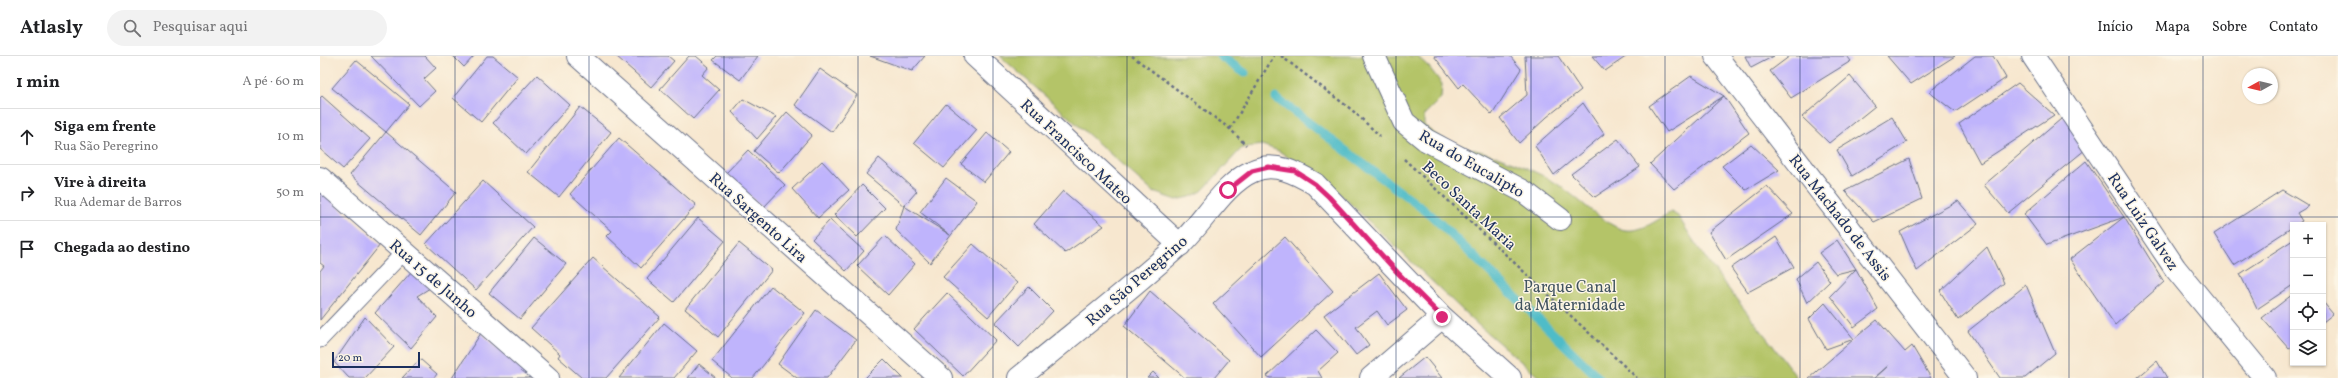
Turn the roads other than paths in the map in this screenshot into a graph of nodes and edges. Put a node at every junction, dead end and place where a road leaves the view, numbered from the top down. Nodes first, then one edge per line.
1 (578, 56) edge
2 (974, 56) edge
3 (1374, 56) edge
4 (1716, 56) edge
5 (2033, 56) edge
6 (320, 178) edge
7 (1560, 219) dead end
8 (1180, 245) junction
9 (404, 252) junction
10 (1442, 317) junction
11 (320, 340) edge
12 (548, 378) edge
13 (941, 378) edge
14 (1019, 378) edge
15 (1371, 378) edge
16 (1510, 378) edge
17 (1965, 378) edge
18 (2265, 378) edge

1 - 13 street, Rua Sargento Lira
2 - 8 street, Rua Francisco Mateo
3 - 7 street, Rua do Eucalipto
4 - 17 street, Rua Machado de Assis
5 - 18 street, Rua Luiz Galvez
6 - 9 street, Rua 15 de Junho
8 - 10 street, Rua São Peregrino
8 - 14 street, Rua São Peregrino
9 - 11 lane
9 - 12 street, Rua 15 de Junho
10 - 15 street
10 - 16 street

